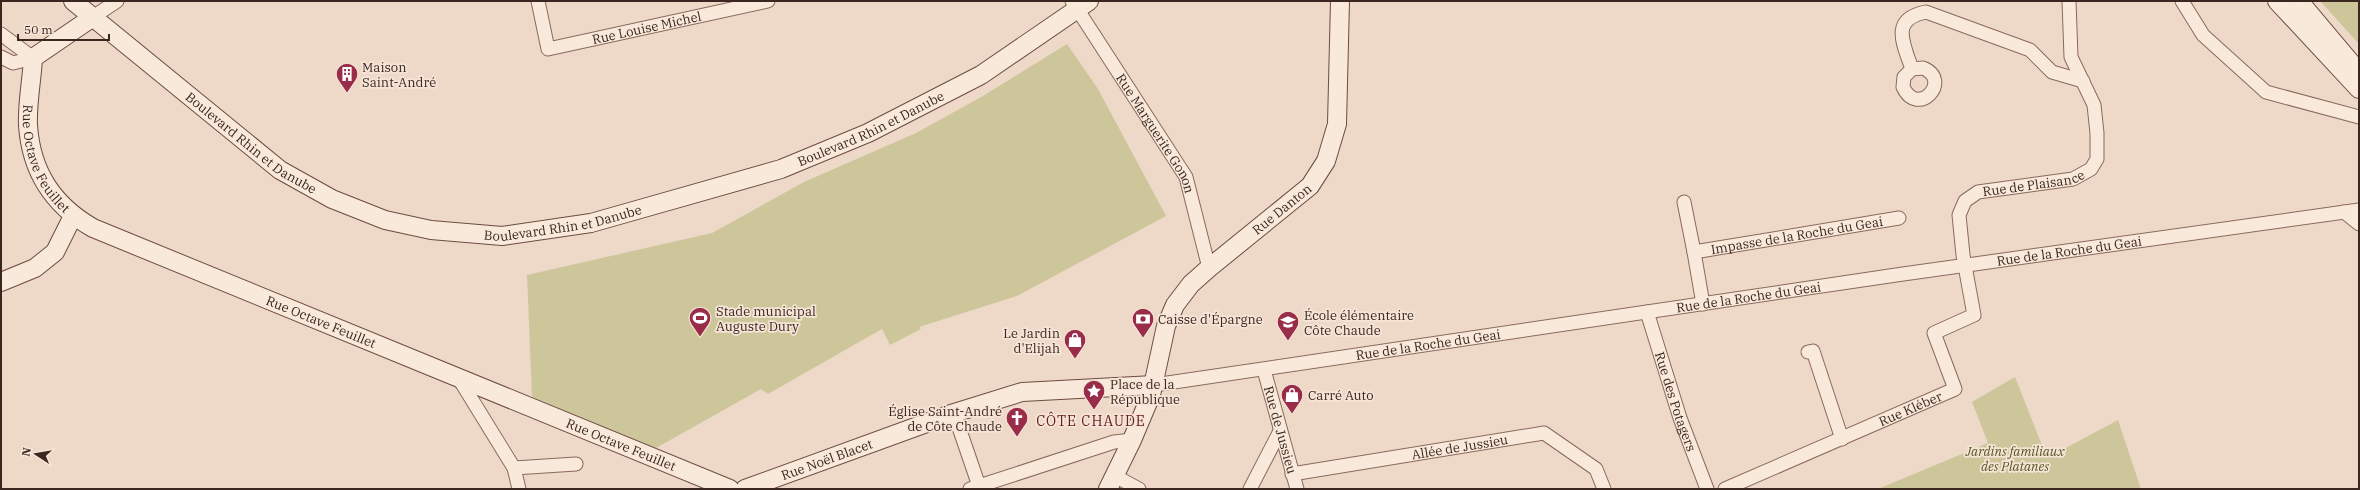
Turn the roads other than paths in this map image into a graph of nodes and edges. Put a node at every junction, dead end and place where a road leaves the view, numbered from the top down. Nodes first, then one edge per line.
1 (73, 1) edge
2 (116, 1) edge
3 (538, 1) edge
4 (768, 1) edge
5 (1340, 1) edge
6 (2069, 1) edge
7 (2182, 1) edge
8 (2277, 1) edge
9 (2281, 1) edge
10 (2299, 1) edge
11 (2305, 1) edge
12 (1080, 4) edge
13 (93, 17) junction
14 (1, 34) edge
15 (2359, 54) edge
16 (33, 58) junction
17 (3, 61) edge
18 (1912, 69) dead end
19 (2359, 74) edge
20 (2083, 81) junction
21 (2359, 89) edge
22 (2359, 117) edge
23 (1684, 202) dead end
24 (2359, 210) edge
25 (2344, 212) junction
26 (73, 216) junction
27 (1899, 218) dead end
28 (2359, 224) edge
29 (1694, 252) junction
30 (1965, 266) junction
31 (1209, 268) junction
32 (1, 282) edge
33 (1703, 304) junction
34 (1647, 312) junction
35 (1808, 352) dead end
36 (1264, 370) junction
37 (458, 377) junction
38 (1154, 385) junction
39 (954, 413) junction
40 (1280, 431) junction
41 (1842, 439) junction
42 (1132, 440) junction
43 (576, 464) dead end
44 (514, 468) junction
45 (1292, 474) junction
46 (1111, 483) edge
47 (756, 487) edge
48 (974, 488) edge
49 (519, 489) edge
50 (730, 489) edge
51 (1139, 489) edge
52 (1250, 489) edge
53 (1297, 489) edge
54 (1604, 489) edge
55 (1707, 489) edge
56 (1724, 489) edge

1 - 13 street, Boulevard Rhin et Danube
2 - 13 street
3 - 4 street, Rue Louise Michel
5 - 31 street, Rue Danton
6 - 20 street, Rue de Plaisance
7 - 22 street
8 - 21 street
9 - 19 street
10 - 19 street
11 - 15 street
12 - 13 street, Boulevard Rhin et Danube
12 - 31 street, Rue Marguerite Gonon
13 - 16 street
14 - 16 street
16 - 17 street
16 - 26 street, Rue Octave Feuillet
18 - 20 street
20 - 30 street, Rue de Plaisance
23 - 29 street, Impasse de la Roche du Geai
24 - 25 street, Rue de la Roche du Geai
25 - 28 street
25 - 30 street, Rue de la Roche du Geai
26 - 32 street
26 - 37 street, Rue Octave Feuillet
27 - 29 street, Impasse de la Roche du Geai
29 - 33 street, Impasse de la Roche du Geai
30 - 33 street, Rue de la Roche du Geai
30 - 41 street, Rue Kléber
31 - 38 street, Rue Danton
33 - 34 street, Rue de la Roche du Geai
34 - 36 street, Rue de la Roche du Geai
34 - 55 street, Rue des Potagers
35 - 41 street
36 - 38 street, Rue de la Roche du Geai
36 - 40 street, Rue de Jussieu
37 - 44 street
37 - 50 street, Rue Octave Feuillet
38 - 39 street
38 - 42 street, Rue Danton
39 - 47 street, Rue Noël Blacet
39 - 48 street
40 - 45 street, Rue de Jussieu
40 - 52 street
41 - 56 street, Rue Kléber
42 - 46 street, Rue Danton
42 - 48 street
43 - 44 street
44 - 49 street
45 - 53 street, Rue de Jussieu
45 - 54 street, Allée de Jussieu
46 - 51 street

